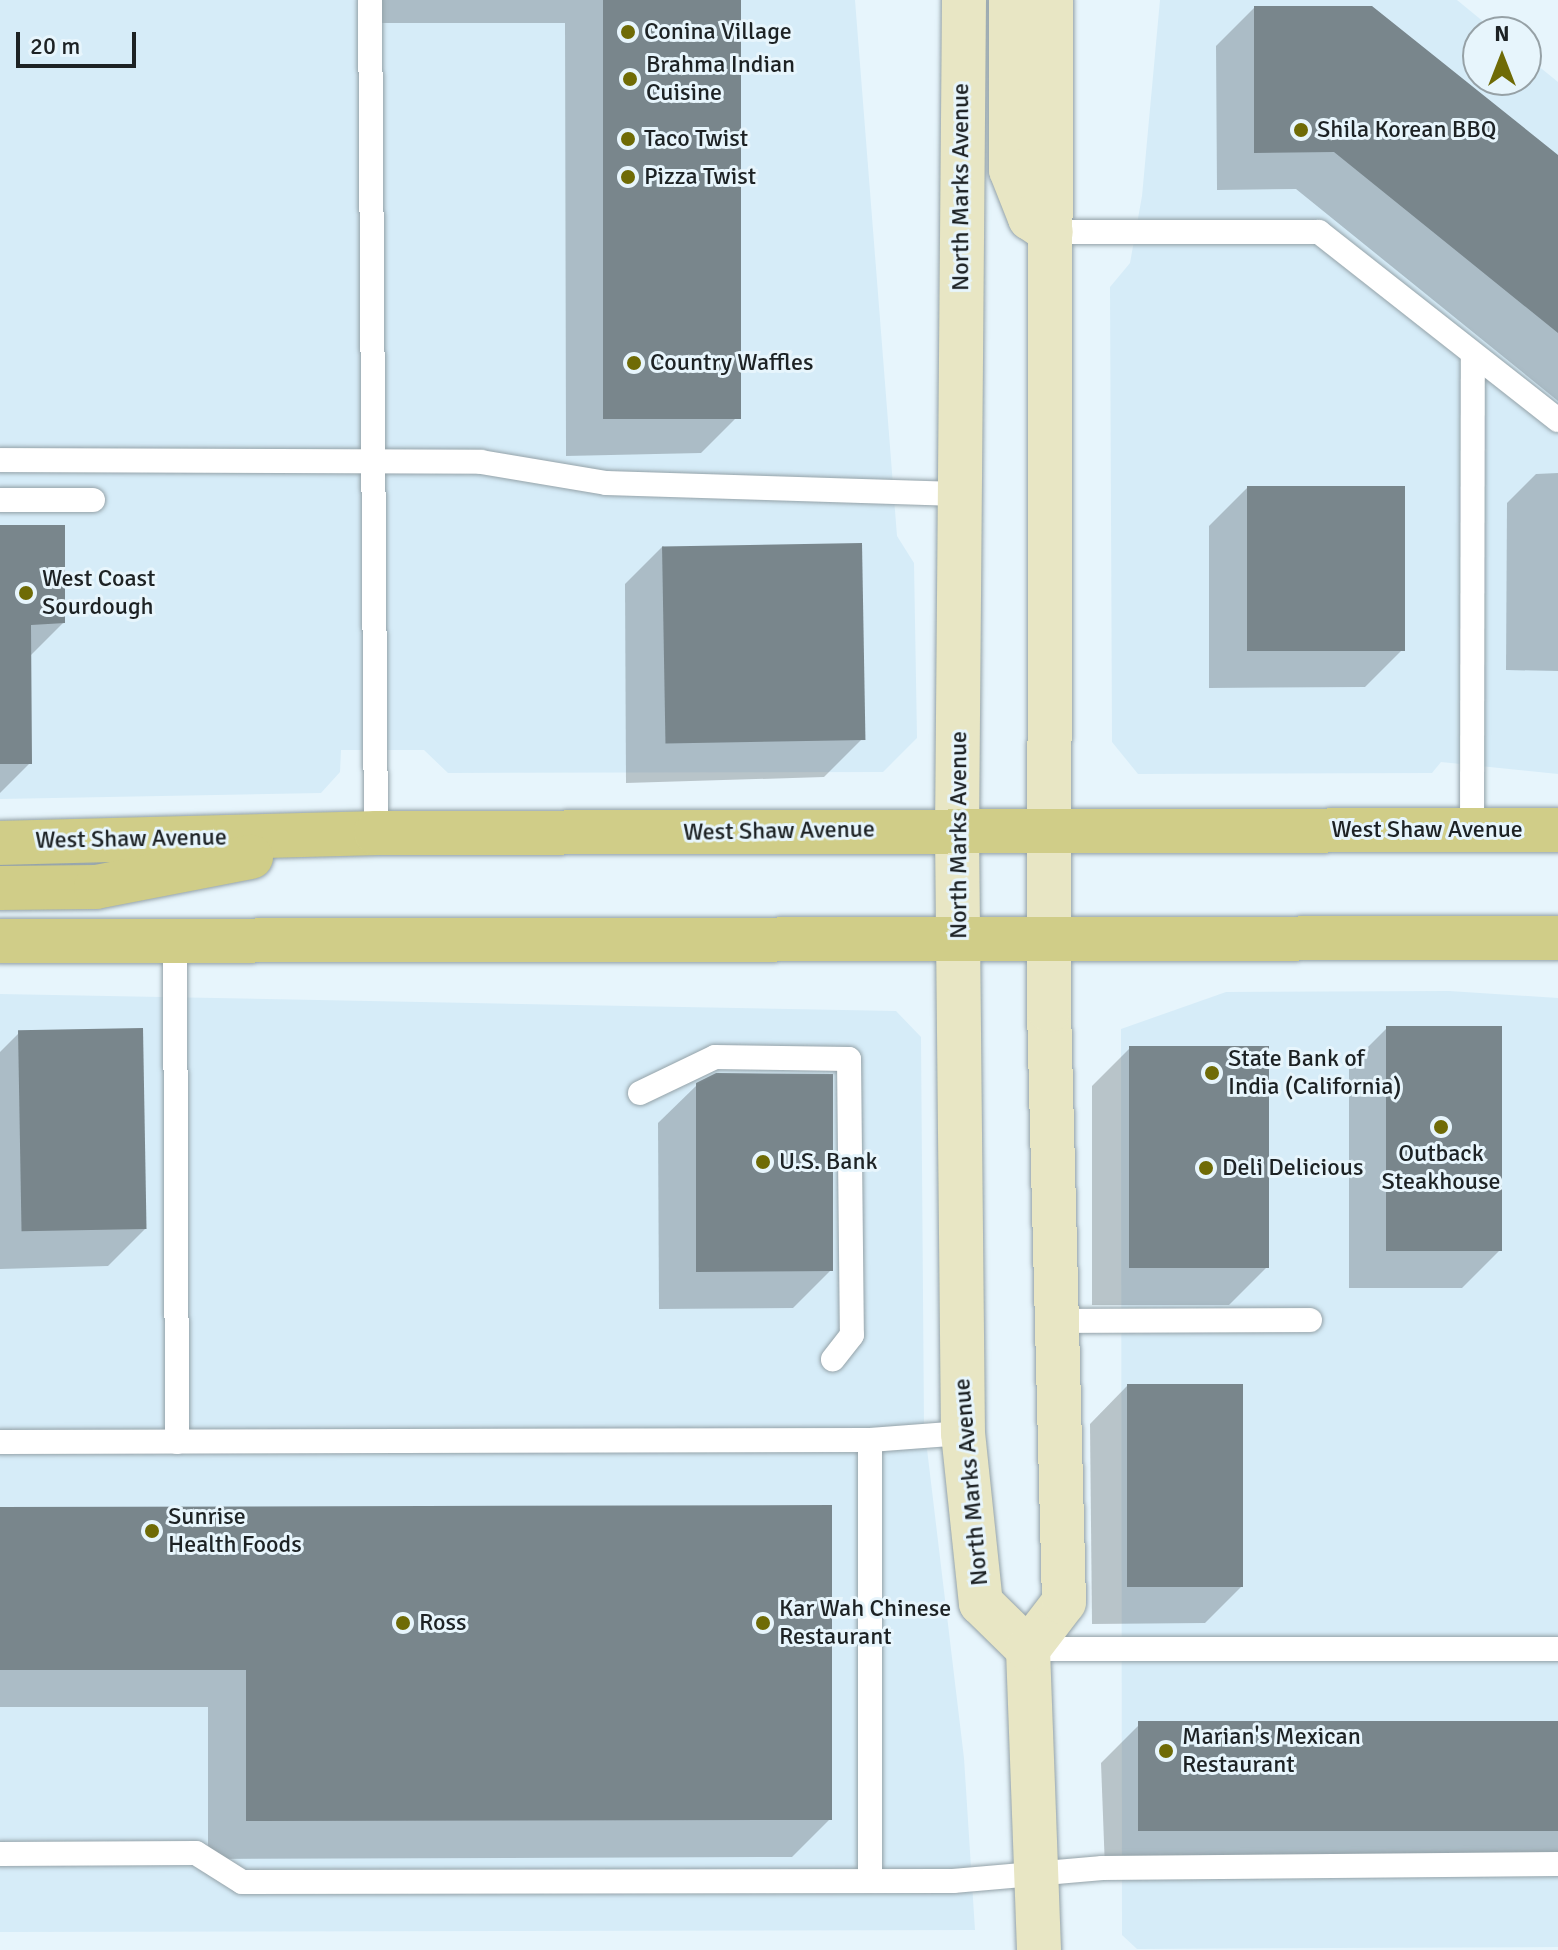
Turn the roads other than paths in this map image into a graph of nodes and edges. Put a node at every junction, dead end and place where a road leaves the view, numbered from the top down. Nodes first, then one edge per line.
1 (370, 0) edge
2 (964, 0) edge
3 (1011, 0) edge
4 (1051, 0) edge
5 (1051, 232) junction
6 (1473, 356) junction
7 (1558, 420) edge
8 (0, 460) edge
9 (373, 460) junction
10 (958, 494) junction
11 (0, 500) edge
12 (93, 500) dead end
13 (1472, 829) junction
14 (1558, 830) edge
15 (957, 831) junction
16 (1050, 832) junction
17 (376, 833) junction
18 (0, 843) edge
19 (0, 888) edge
20 (1050, 937) junction
21 (958, 938) junction
22 (1558, 938) edge
23 (0, 941) edge
24 (175, 942) junction
25 (640, 1093) dead end
26 (1310, 1320) dead end
27 (1055, 1321) junction
28 (833, 1359) dead end
29 (963, 1433) junction
30 (870, 1440) junction
31 (0, 1442) edge
32 (177, 1442) junction
33 (1028, 1649) junction
34 (1558, 1649) edge
35 (0, 1854) edge
36 (1558, 1864) edge
37 (1038, 1873) junction
38 (870, 1880) junction
39 (1039, 1950) edge

1 - 9 lane
2 - 10 main road, North Marks Avenue
3 - 5 main road
4 - 5 main road
5 - 6 lane
5 - 16 main road
6 - 7 lane
6 - 13 lane
8 - 9 lane
9 - 10 lane
9 - 17 lane
10 - 15 main road, North Marks Avenue
11 - 12 lane
13 - 14 main road, West Shaw Avenue
13 - 16 main road, West Shaw Avenue
15 - 16 main road, West Shaw Avenue
15 - 17 main road, West Shaw Avenue
15 - 21 main road, North Marks Avenue
16 - 20 main road
17 - 18 main road, West Shaw Avenue
17 - 19 main road
20 - 21 main road
20 - 22 main road
20 - 27 main road
21 - 24 main road
21 - 29 main road, North Marks Avenue
23 - 24 main road
24 - 32 lane
25 - 28 lane
26 - 27 lane
27 - 33 main road
29 - 30 lane
29 - 33 main road, North Marks Avenue
30 - 32 lane
30 - 38 lane
31 - 32 lane
33 - 34 lane
33 - 37 main road
35 - 38 lane
36 - 37 lane
37 - 38 lane
37 - 39 main road

